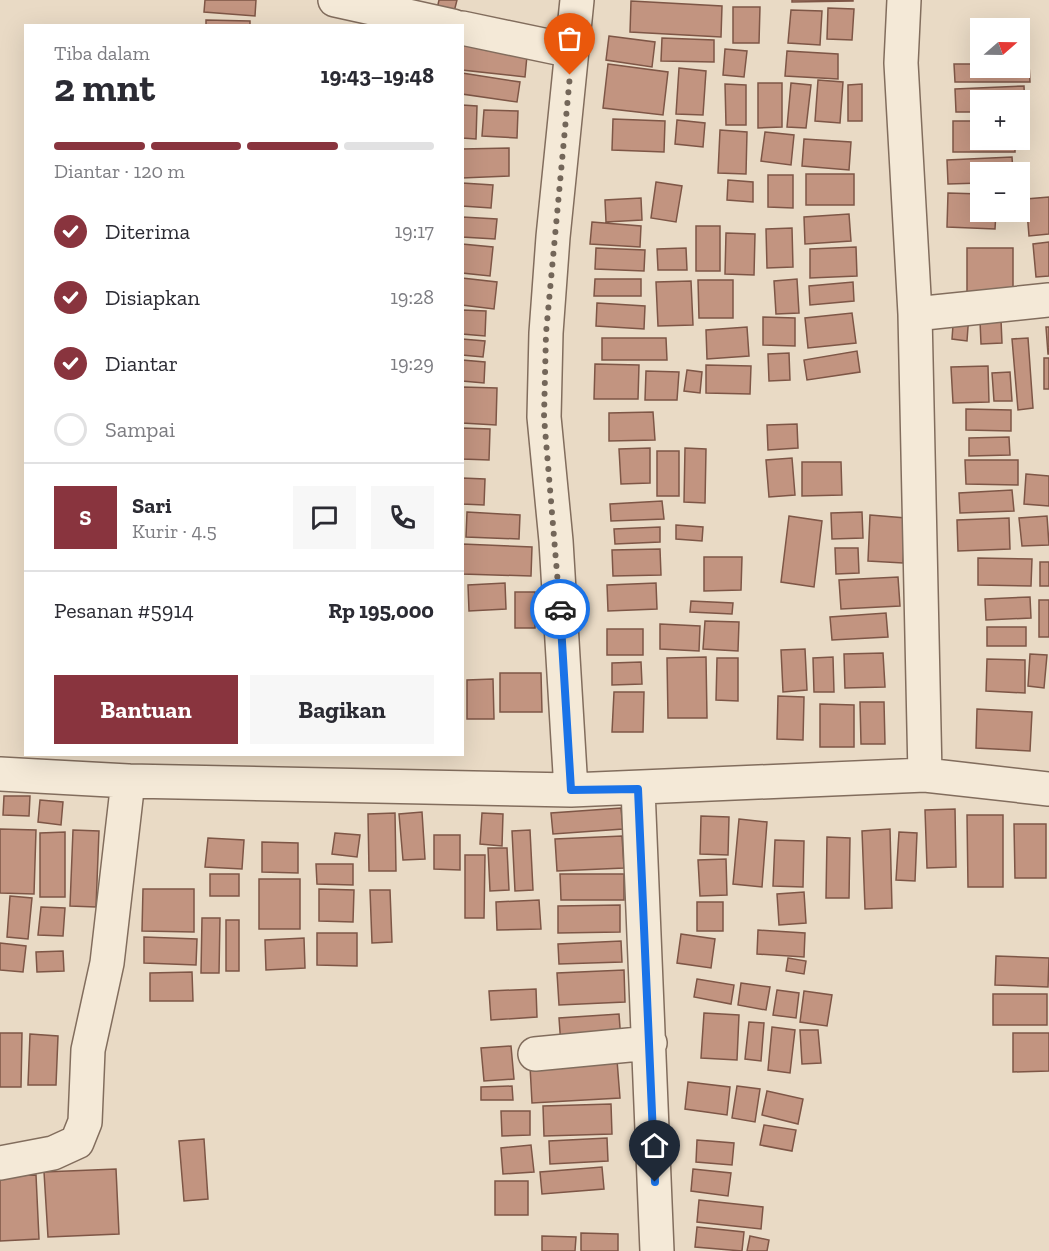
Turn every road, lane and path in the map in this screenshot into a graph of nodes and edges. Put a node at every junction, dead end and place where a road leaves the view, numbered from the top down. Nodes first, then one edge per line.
1 (335, 0) edge
2 (578, 0) edge
3 (904, 0) edge
4 (444, 24) edge
5 (464, 28) edge
6 (572, 51) junction
7 (1049, 300) edge
8 (915, 314) junction
9 (0, 774) edge
10 (925, 775) junction
11 (128, 782) junction
12 (638, 789) junction
13 (1049, 789) edge
14 (571, 790) junction
15 (650, 1043) junction
16 (535, 1054) dead end
17 (0, 1163) edge
18 (657, 1251) edge

1 - 4 street
2 - 6 street
3 - 8 street
5 - 6 street
6 - 14 street
7 - 8 street
8 - 10 street
9 - 11 street
10 - 12 street
10 - 13 street
11 - 14 street
11 - 17 street
12 - 14 street
12 - 15 street
15 - 16 street
15 - 18 street

